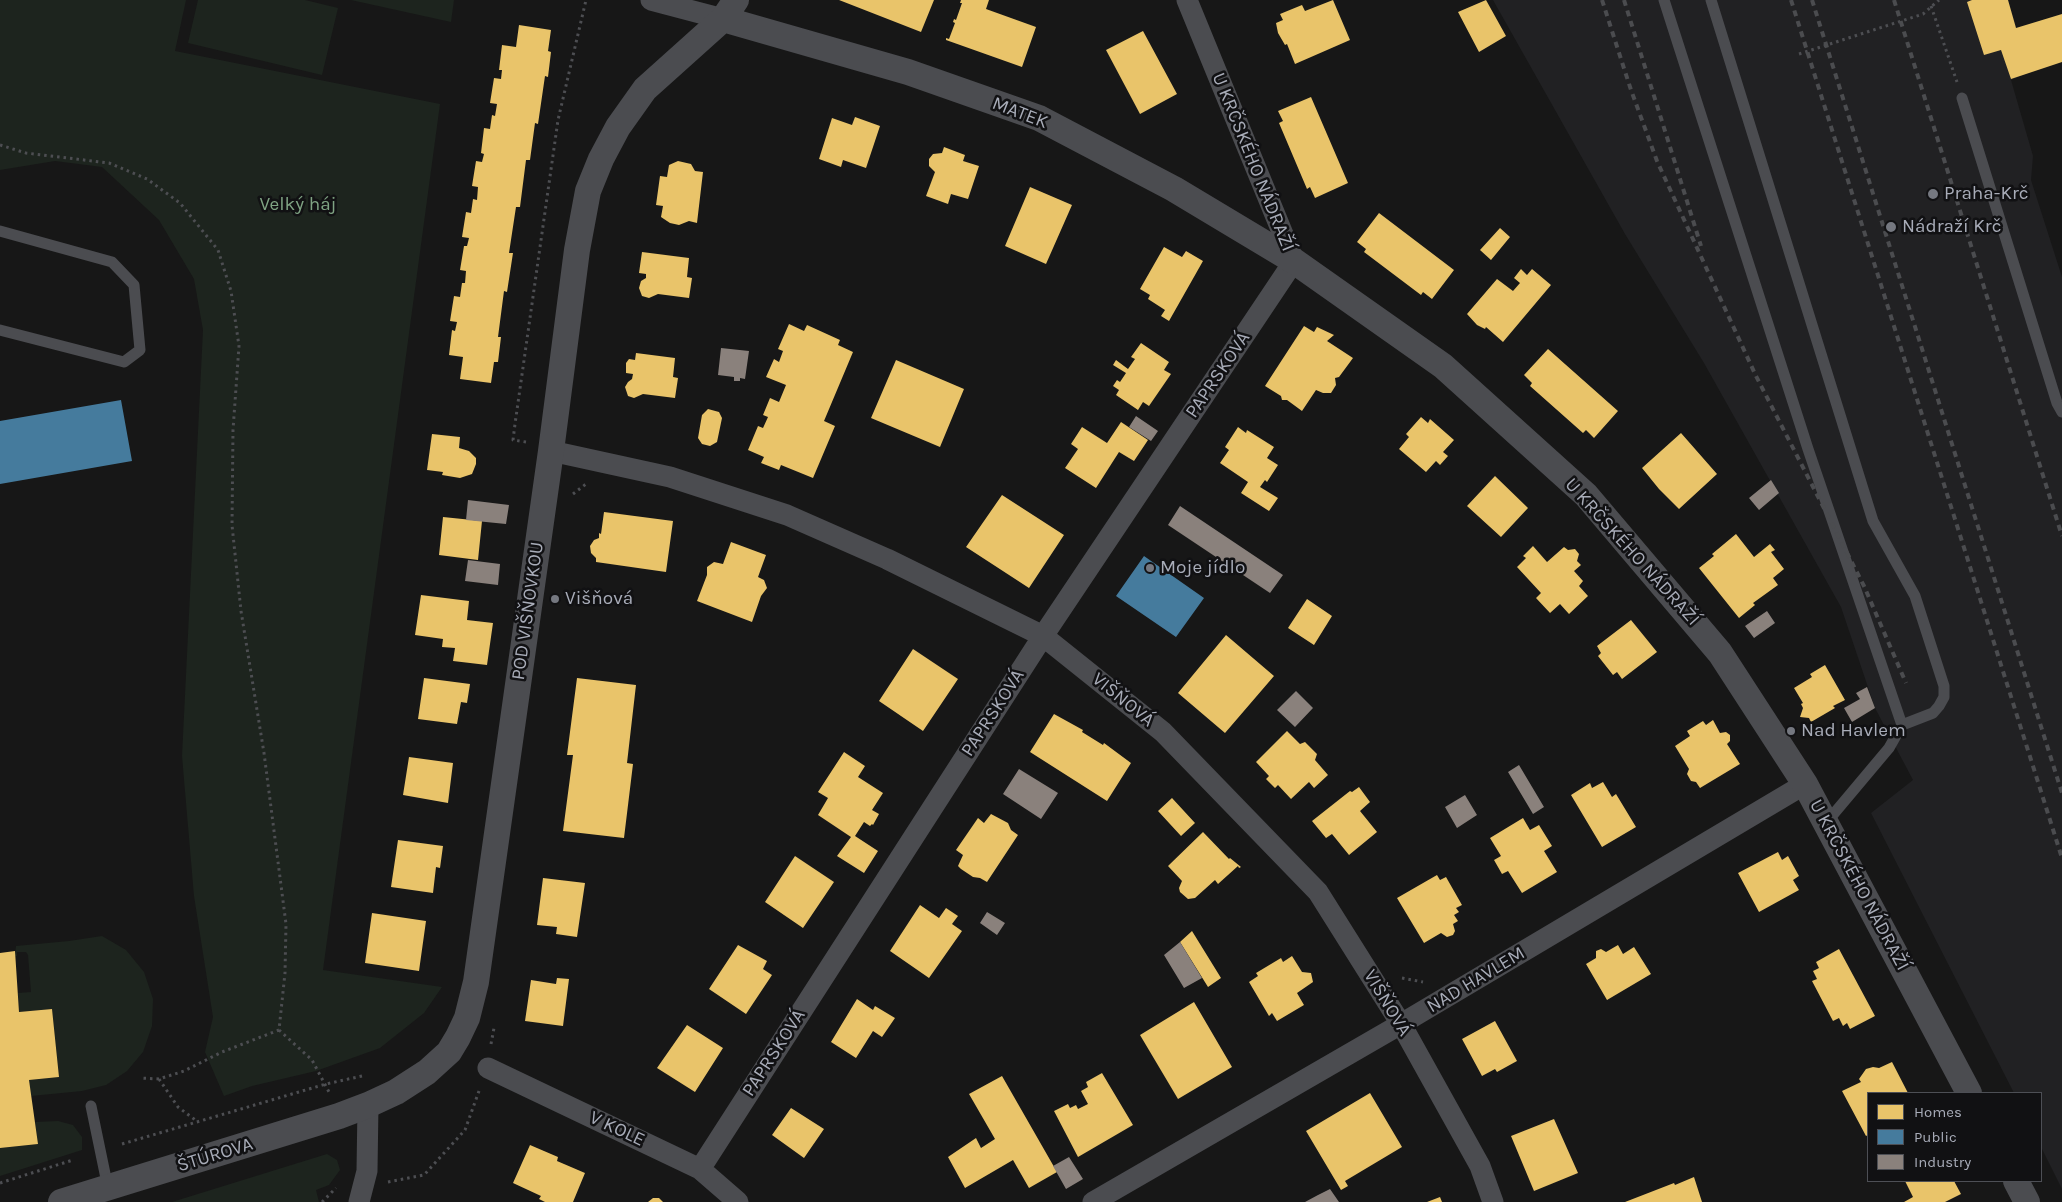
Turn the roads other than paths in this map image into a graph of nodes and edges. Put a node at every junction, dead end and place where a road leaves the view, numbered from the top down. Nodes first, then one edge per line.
1 (652, 0) edge
2 (1187, 0) edge
3 (1664, 0) edge
4 (1711, 0) edge
5 (730, 10) edge
6 (1962, 98) road end
7 (0, 231) edge
8 (1294, 261) junction
9 (0, 330) edge
10 (2062, 412) edge
11 (539, 451) junction
12 (1043, 636) junction
13 (1902, 725) junction
14 (1805, 784) junction
15 (1826, 823) junction
16 (1401, 1024) junction
17 (488, 1068) dead end
18 (1968, 1092) edge
19 (368, 1105) junction
20 (91, 1106) dead end
21 (700, 1169) junction
22 (2017, 1182) edge
23 (108, 1188) junction
24 (61, 1202) edge
25 (359, 1202) edge
26 (738, 1202) edge
27 (1092, 1202) edge
28 (1493, 1202) edge
29 (2027, 1202) edge

1 - 5 street
2 - 8 street, U KRČSKÉHO NÁDRAŽÍ
3 - 13 lane
4 - 13 lane
5 - 8 street, MATEK
5 - 11 street, POD VIŠŇOVKOU
6 - 10 lane
7 - 9 lane
8 - 12 street, PAPRSKOVÁ
8 - 14 street, U KRČSKÉHO NÁDRAŽÍ
11 - 12 street, VIŠŇOVÁ
11 - 19 street, POD VIŠŇOVKOU
12 - 16 street, VIŠŇOVÁ
12 - 21 street, PAPRSKOVÁ
13 - 15 lane
14 - 15 street, U KRČSKÉHO NÁDRAŽÍ
14 - 16 street, NAD HAVLEM
15 - 18 street, U KRČSKÉHO NÁDRAŽÍ
16 - 27 street, NAD HAVLEM
16 - 28 street, VIŠŇOVÁ
17 - 21 street, V KOLE
19 - 23 street, ŠTÚROVA
19 - 25 street
20 - 23 lane
21 - 26 street, V KOLE
22 - 29 street
23 - 24 street, ŠTÚROVA

